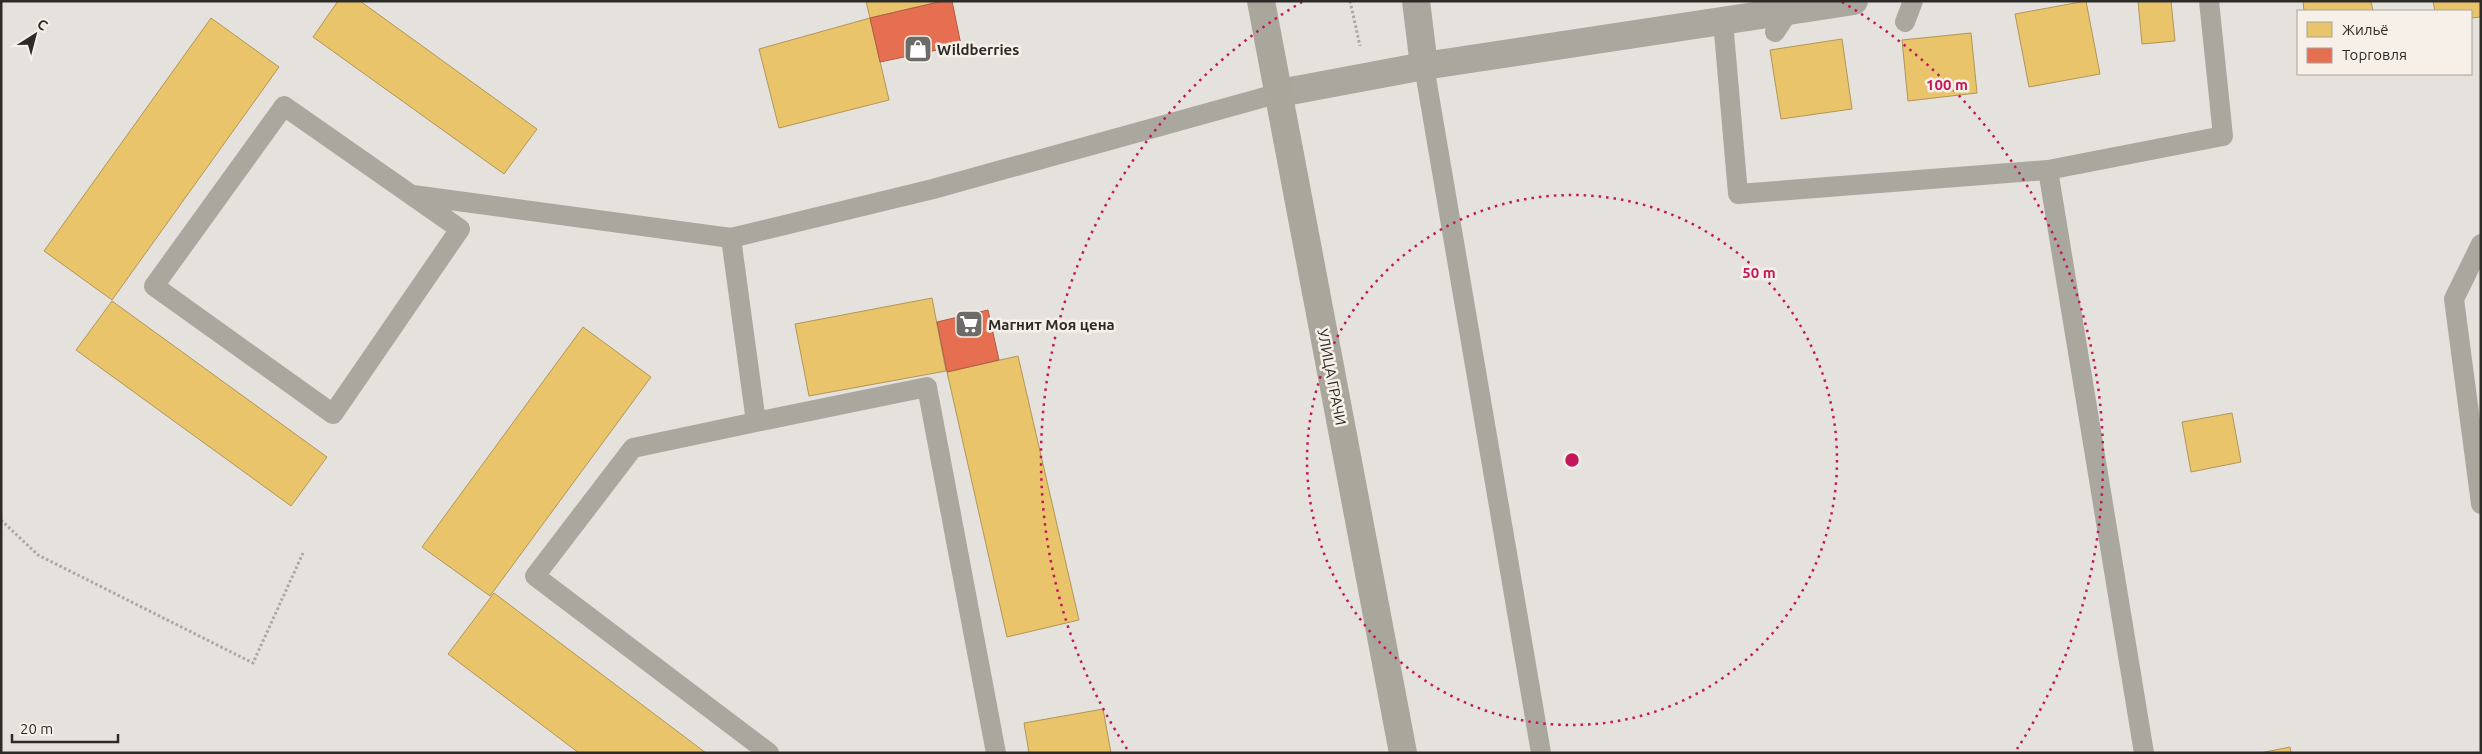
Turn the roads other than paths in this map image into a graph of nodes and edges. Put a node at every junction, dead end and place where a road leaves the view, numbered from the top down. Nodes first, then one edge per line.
1 (1261, 1) edge
2 (1416, 1) edge
3 (1854, 1) edge
4 (1913, 1) edge
5 (2209, 1) edge
6 (1723, 21) junction
7 (1905, 22) dead end
8 (1424, 66) junction
9 (1280, 93) junction
10 (2048, 170) junction
11 (410, 194) junction
12 (731, 238) junction
13 (2481, 244) edge
14 (2475, 412) edge
15 (756, 422) junction
16 (2481, 504) edge
17 (769, 753) edge
18 (996, 753) edge
19 (1403, 753) edge
20 (1541, 753) edge
21 (2144, 753) edge

1 - 9 street, УЛИЦА ГРАЧИ
2 - 8 street
3 - 6 street
4 - 7 lane
5 - 10 lane
6 - 8 street
6 - 10 lane
8 - 9 street
8 - 20 lane
9 - 12 lane
9 - 19 street, УЛИЦА ГРАЧИ
10 - 21 lane
11 - 11 lane
11 - 12 lane
12 - 15 lane
13 - 14 lane
14 - 16 lane
15 - 17 lane
15 - 18 lane

